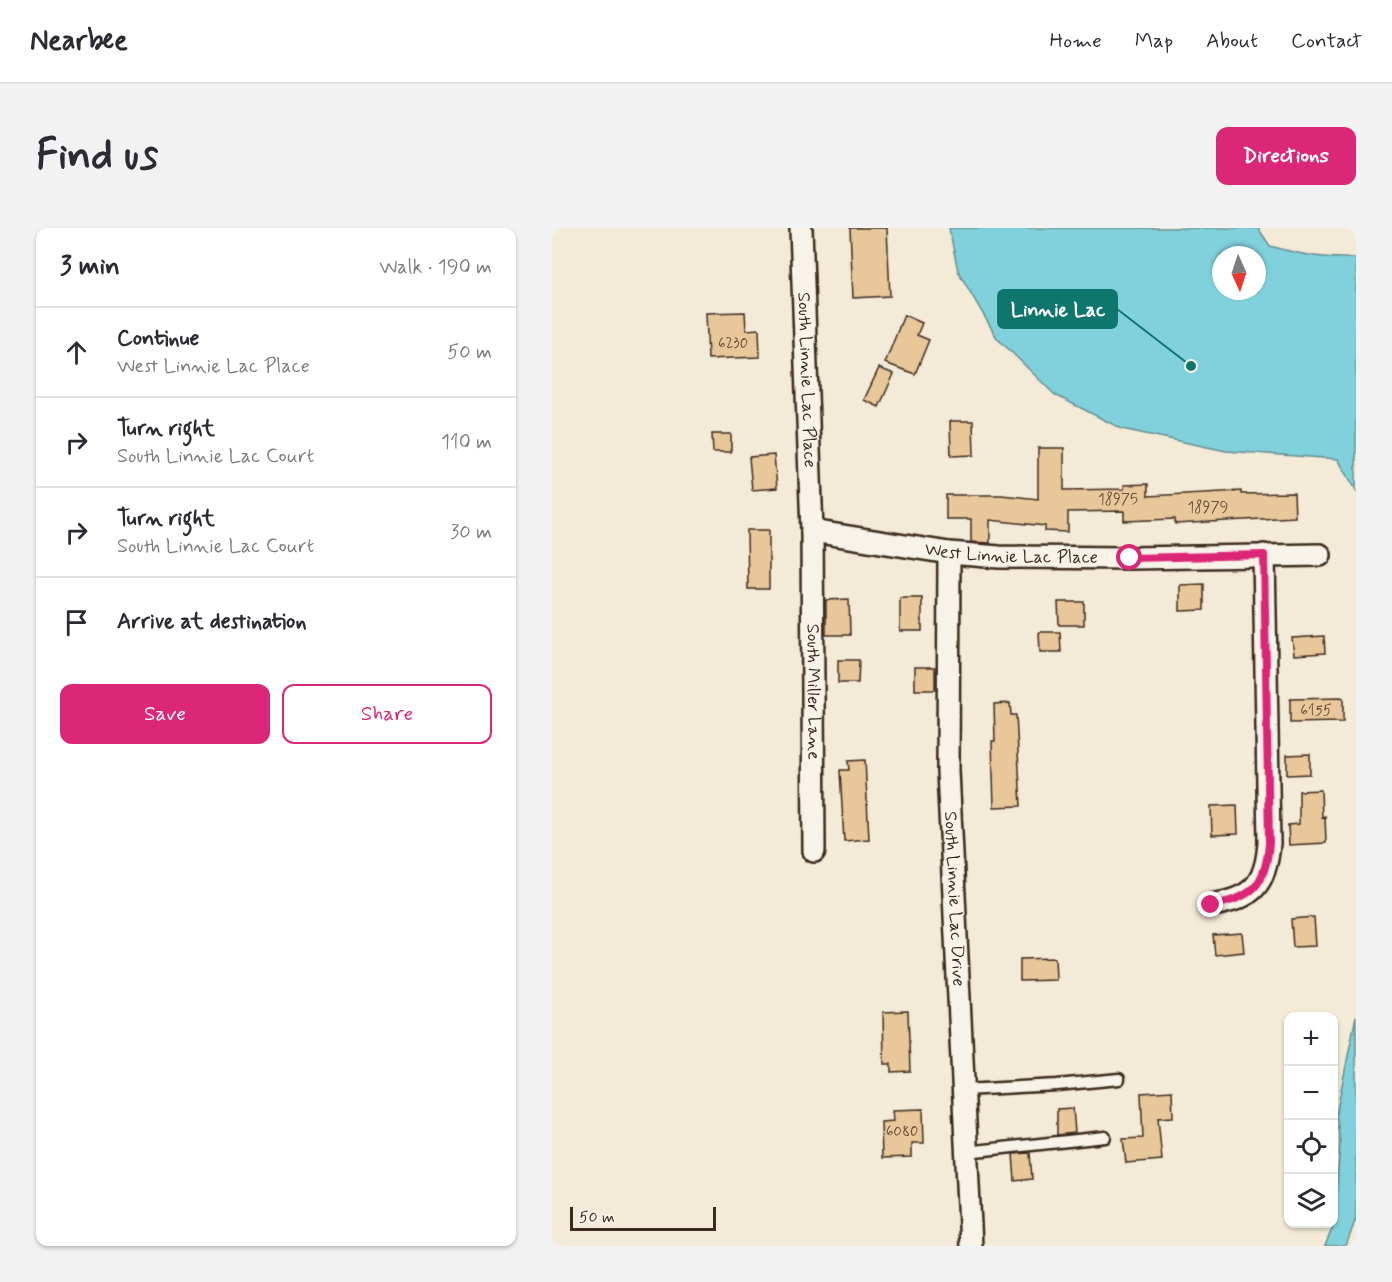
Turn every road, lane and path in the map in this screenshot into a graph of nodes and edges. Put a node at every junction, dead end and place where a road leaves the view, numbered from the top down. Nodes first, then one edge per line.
1 (801, 228) edge
2 (812, 531) junction
3 (949, 553) junction
4 (1264, 555) junction
5 (1320, 555) dead end
6 (814, 851) dead end
7 (1211, 905) dead end
8 (1119, 1080) dead end
9 (963, 1090) junction
10 (1105, 1137) dead end
11 (966, 1152) junction
12 (971, 1246) edge

1 - 2 street, South Linnie Lac Place
2 - 3 street, West Linnie Lac Place
2 - 6 street, South Miller Lane
3 - 4 street, West Linnie Lac Place
3 - 9 street, South Linnie Lac Drive
4 - 5 street, West Linnie Lac Place
4 - 7 street
8 - 9 lane
9 - 11 street, South Linnie Lac Drive
10 - 11 lane
11 - 12 street, South Linnie Lac Drive

